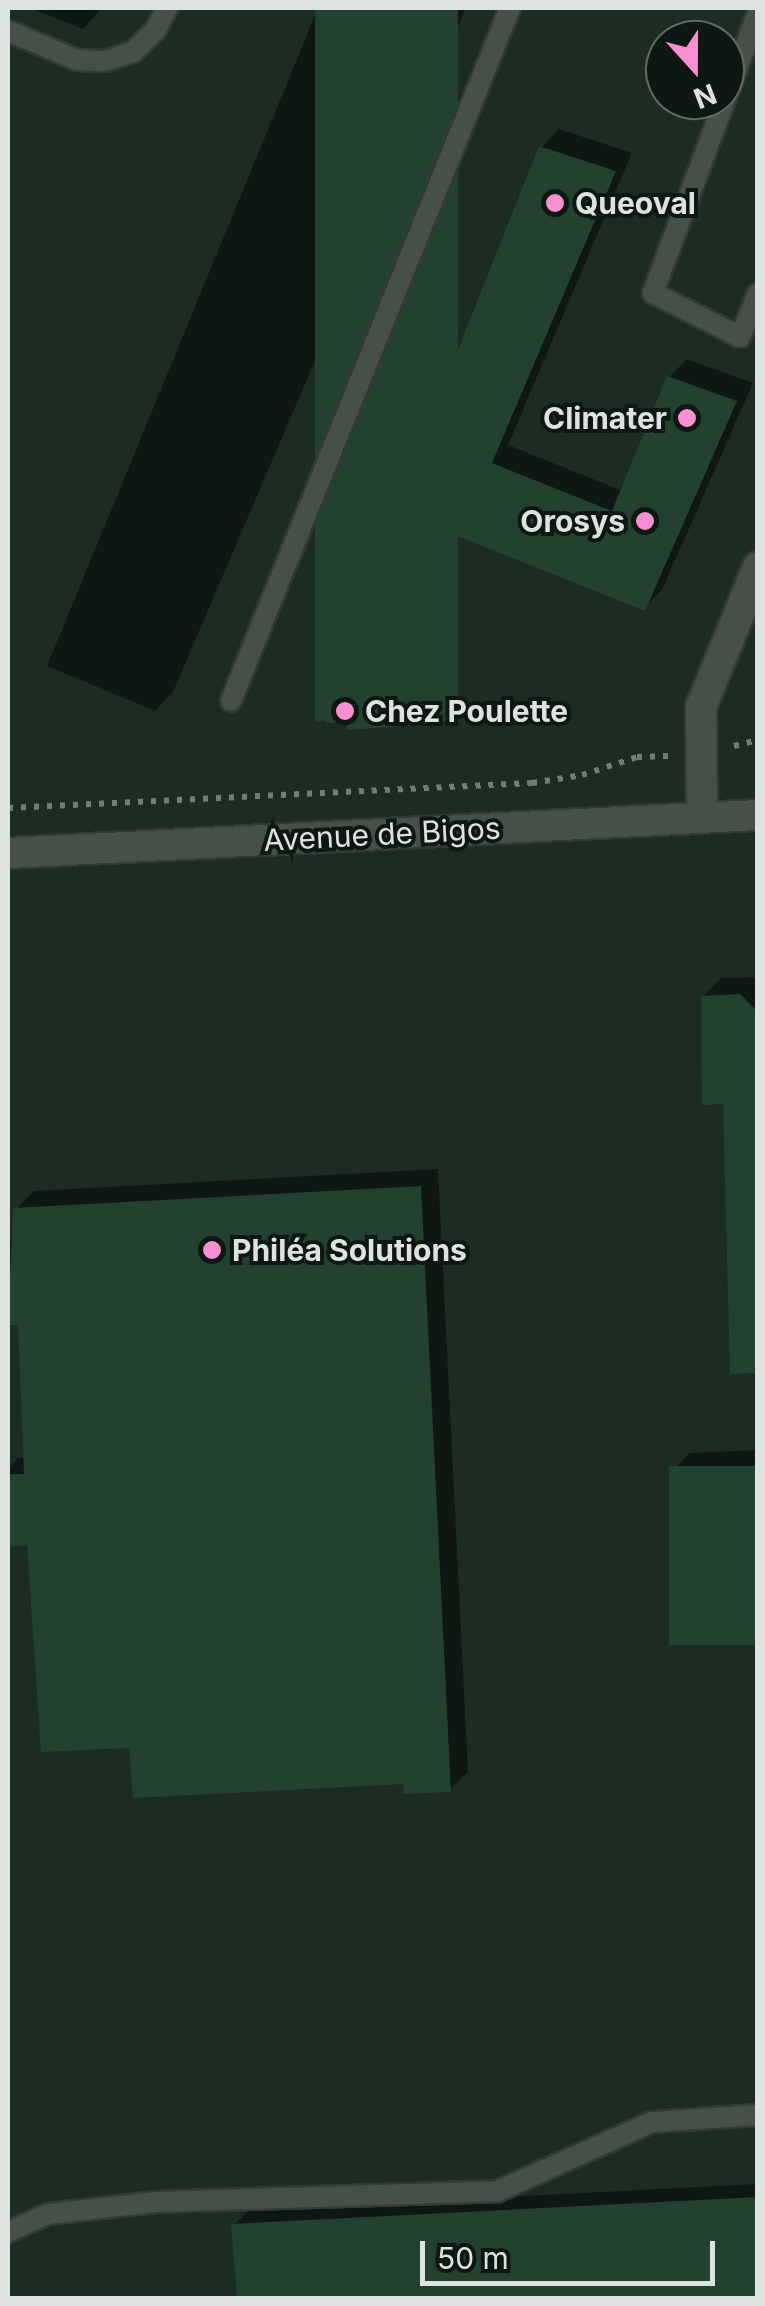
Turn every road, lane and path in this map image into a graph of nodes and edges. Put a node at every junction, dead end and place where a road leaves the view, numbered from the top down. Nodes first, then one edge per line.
1 (167, 8) edge
2 (510, 8) edge
3 (758, 12) edge
4 (8, 31) edge
5 (752, 41) edge
6 (758, 62) edge
7 (718, 120) edge
8 (758, 294) edge
9 (758, 567) edge
10 (231, 701) dead end
11 (758, 740) edge
12 (700, 754) junction
13 (8, 808) edge
14 (758, 815) edge
15 (702, 818) junction
16 (8, 854) edge
17 (758, 2115) edge
18 (8, 2232) edge

1 - 4 lane
2 - 10 lane
3 - 5 lane
5 - 6 lane
7 - 8 lane
9 - 12 street
11 - 12 path
12 - 13 path
12 - 15 street
14 - 15 street, Avenue de Bigos
15 - 16 street, Avenue de Bigos
17 - 18 lane

